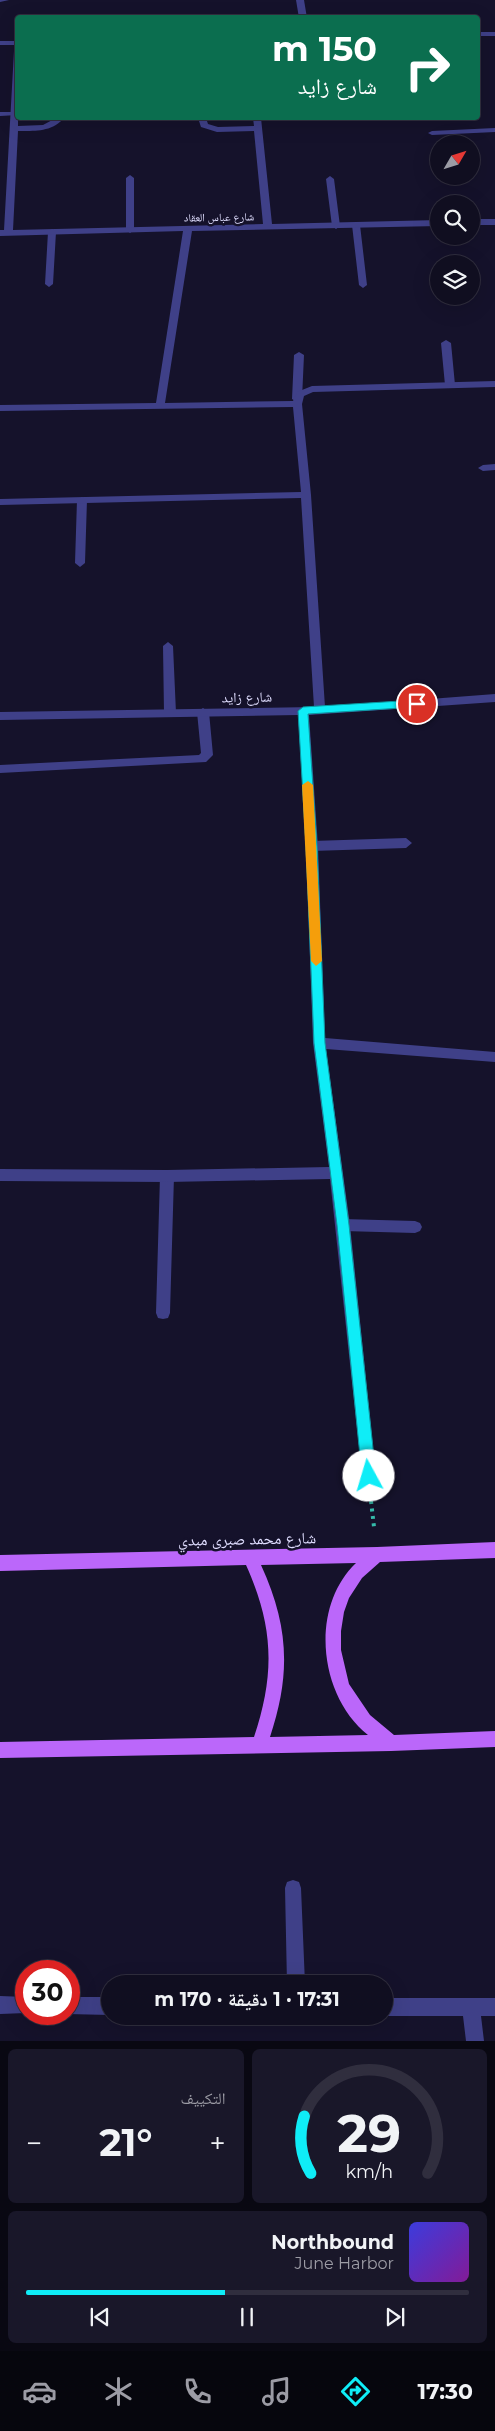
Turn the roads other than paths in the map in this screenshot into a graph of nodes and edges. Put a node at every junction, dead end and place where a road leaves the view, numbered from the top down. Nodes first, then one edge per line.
1 (0, 0) edge
2 (6, 0) edge
3 (300, 0) edge
4 (302, 15) edge
5 (480, 34) edge
6 (495, 34) edge
7 (0, 43) edge
8 (15, 43) edge
9 (15, 98) edge
10 (0, 114) edge
11 (14, 114) junction
12 (58, 120) edge
13 (203, 120) edge
14 (257, 120) edge
15 (13, 128) junction
16 (258, 128) junction
17 (495, 130) edge
18 (432, 133) dead end
19 (130, 178) dead end
20 (330, 179) dead end
21 (480, 222) edge
22 (495, 222) edge
23 (430, 223) edge
24 (356, 225) junction
25 (336, 226) junction
26 (268, 227) junction
27 (188, 229) junction
28 (130, 230) junction
29 (52, 232) junction
30 (4, 233) edge
31 (49, 284) dead end
32 (363, 285) dead end
33 (446, 343) dead end
34 (299, 355) dead end
35 (495, 384) edge
36 (450, 385) junction
37 (297, 402) junction
38 (160, 405) junction
39 (0, 408) edge
40 (495, 467) edge
41 (483, 468) dead end
42 (306, 495) junction
43 (82, 500) junction
44 (0, 502) edge
45 (80, 562) dead end
46 (168, 646) dead end
47 (495, 698) edge
48 (303, 711) junction
49 (320, 711) junction
50 (203, 712) junction
51 (170, 713) junction
52 (0, 716) edge
53 (0, 769) edge
54 (406, 843) dead end
55 (312, 846) junction
56 (320, 1043) junction
57 (495, 1057) edge
58 (335, 1173) junction
59 (0, 1175) edge
60 (166, 1176) junction
61 (343, 1225) junction
62 (415, 1227) dead end
63 (162, 1313) dead end
64 (369, 1476) road end
65 (495, 1550) edge
66 (377, 1555) junction
67 (250, 1558) junction
68 (0, 1563) edge
69 (495, 1739) edge
70 (391, 1743) junction
71 (260, 1744) junction
72 (0, 1750) edge
73 (293, 1888) dead end
74 (296, 1975) edge
75 (0, 2005) edge
76 (15, 2005) edge
77 (80, 2006) edge
78 (101, 2006) edge
79 (393, 2007) edge
80 (471, 2007) junction
81 (495, 2007) edge
82 (475, 2041) edge

1 - 2 street
3 - 4 street
5 - 6 street
7 - 8 street
9 - 11 street
10 - 11 street
11 - 15 street
12 - 15 street
13 - 16 street
14 - 16 street
15 - 30 street
16 - 26 street
17 - 18 street
19 - 28 street
20 - 25 street
21 - 22 street
23 - 24 street, شارع عباس العقاد
24 - 25 street, شارع عباس العقاد
24 - 32 street
25 - 26 street, شارع عباس العقاد
26 - 27 street, شارع عباس العقاد
27 - 28 street, شارع عباس العقاد
27 - 38 street
28 - 29 street, شارع عباس العقاد
29 - 30 street, شارع عباس العقاد
29 - 31 street
33 - 36 street
34 - 37 street
35 - 36 street
36 - 37 street
37 - 38 street
37 - 42 street
38 - 39 street
40 - 41 street
42 - 43 street
42 - 49 street
43 - 44 street
43 - 45 street
46 - 51 street
47 - 49 street, شارع زايد
48 - 49 street, شارع زايد
48 - 50 street, شارع زايد
48 - 55 street
50 - 51 street, شارع زايد
50 - 53 street
51 - 52 street, شارع زايد
54 - 55 street
55 - 56 street
56 - 57 street
56 - 58 street
58 - 60 street
58 - 61 street
59 - 60 street
60 - 63 street
61 - 62 street
61 - 64 street
65 - 66 main road, شارع محمد صبرى مبدي
66 - 67 main road, شارع محمد صبرى مبدي
66 - 70 main road
67 - 68 main road, شارع محمد صبرى مبدي
67 - 71 main road
69 - 70 main road
70 - 71 main road
71 - 72 main road
73 - 74 street
75 - 76 street
77 - 78 street
79 - 80 street
80 - 81 street
80 - 82 street

